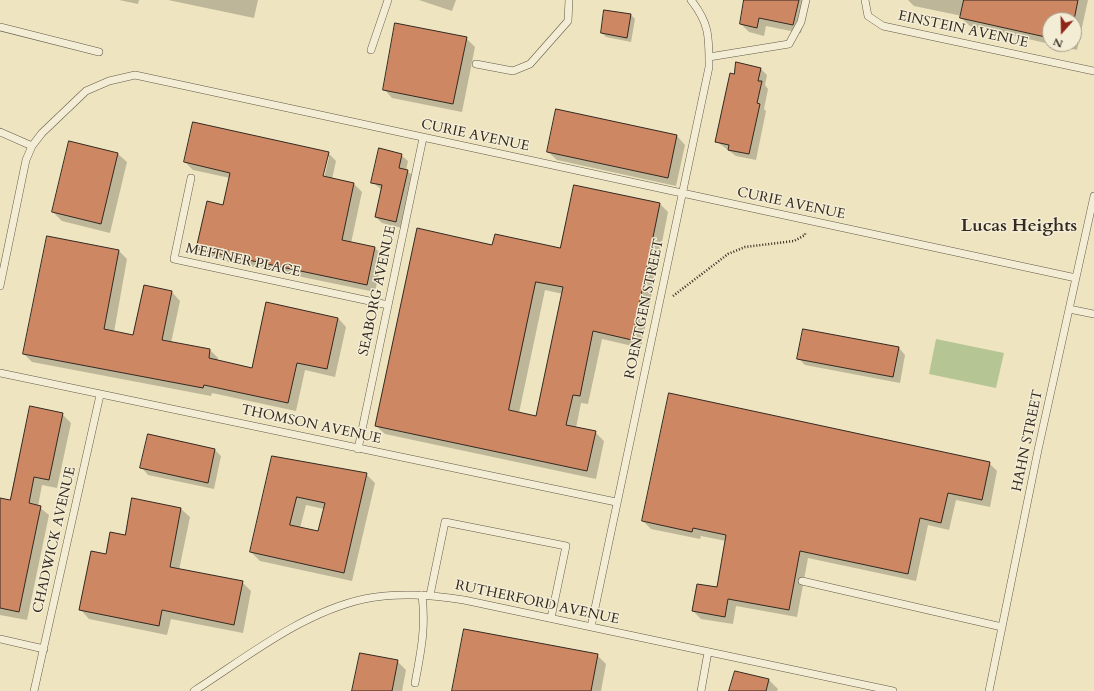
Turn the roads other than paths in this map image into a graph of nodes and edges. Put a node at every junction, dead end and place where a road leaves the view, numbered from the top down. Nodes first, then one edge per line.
1 (388, 0) edge
2 (569, 0) edge
3 (691, 0) edge
4 (806, 0) edge
5 (865, 0) edge
6 (0, 27) edge
7 (371, 50) dead end
8 (99, 52) dead end
9 (709, 57) junction
10 (476, 64) dead end
11 (1094, 71) edge
12 (0, 132) edge
13 (423, 138) junction
14 (32, 146) junction
15 (191, 178) dead end
16 (683, 194) junction
17 (1094, 196) edge
18 (1076, 278) junction
19 (0, 286) edge
20 (388, 305) junction
21 (1069, 309) junction
22 (1094, 314) edge
23 (0, 373) edge
24 (100, 395) junction
25 (358, 448) junction
26 (616, 502) junction
27 (802, 581) dead end
28 (422, 595) junction
29 (430, 595) junction
30 (551, 618) junction
31 (591, 627) junction
32 (1002, 627) junction
33 (0, 639) edge
34 (44, 649) junction
35 (708, 652) junction
36 (415, 683) dead end
37 (34, 691) edge
38 (194, 691) edge
39 (701, 691) edge
40 (893, 691) edge
41 (989, 691) edge

1 - 7 lane
2 - 10 lane
3 - 9 lane, ROENTGEN STREET
4 - 9 lane
5 - 11 lane, EINSTEIN AVENUE
6 - 8 lane
9 - 16 lane, ROENTGEN STREET
12 - 14 lane
13 - 14 lane, CURIE AVENUE
13 - 16 lane, CURIE AVENUE
13 - 20 lane, SEABORG AVENUE
14 - 19 lane, CURIE AVENUE
15 - 20 lane, MEITNER PLACE
16 - 18 lane, CURIE AVENUE
16 - 26 lane, ROENTGEN STREET
17 - 18 lane, HAHN STREET
18 - 21 lane, HAHN STREET
20 - 25 lane, SEABORG AVENUE
21 - 22 lane
21 - 32 lane, HAHN STREET
23 - 24 lane, THOMSON AVENUE
24 - 25 lane, THOMSON AVENUE
24 - 34 lane, CHADWICK AVENUE
25 - 26 lane, THOMSON AVENUE
26 - 31 lane, ROENTGEN STREET
27 - 32 lane
28 - 29 lane, RUTHERFORD AVENUE
28 - 36 lane
28 - 38 lane, RUTHERFORD AVENUE
29 - 30 lane, RUTHERFORD AVENUE
29 - 30 lane
30 - 31 lane, RUTHERFORD AVENUE
31 - 35 lane, RUTHERFORD AVENUE
32 - 41 lane, HAHN STREET
33 - 34 lane
34 - 37 lane, CHADWICK AVENUE
35 - 39 lane
35 - 40 lane, RUTHERFORD AVENUE

